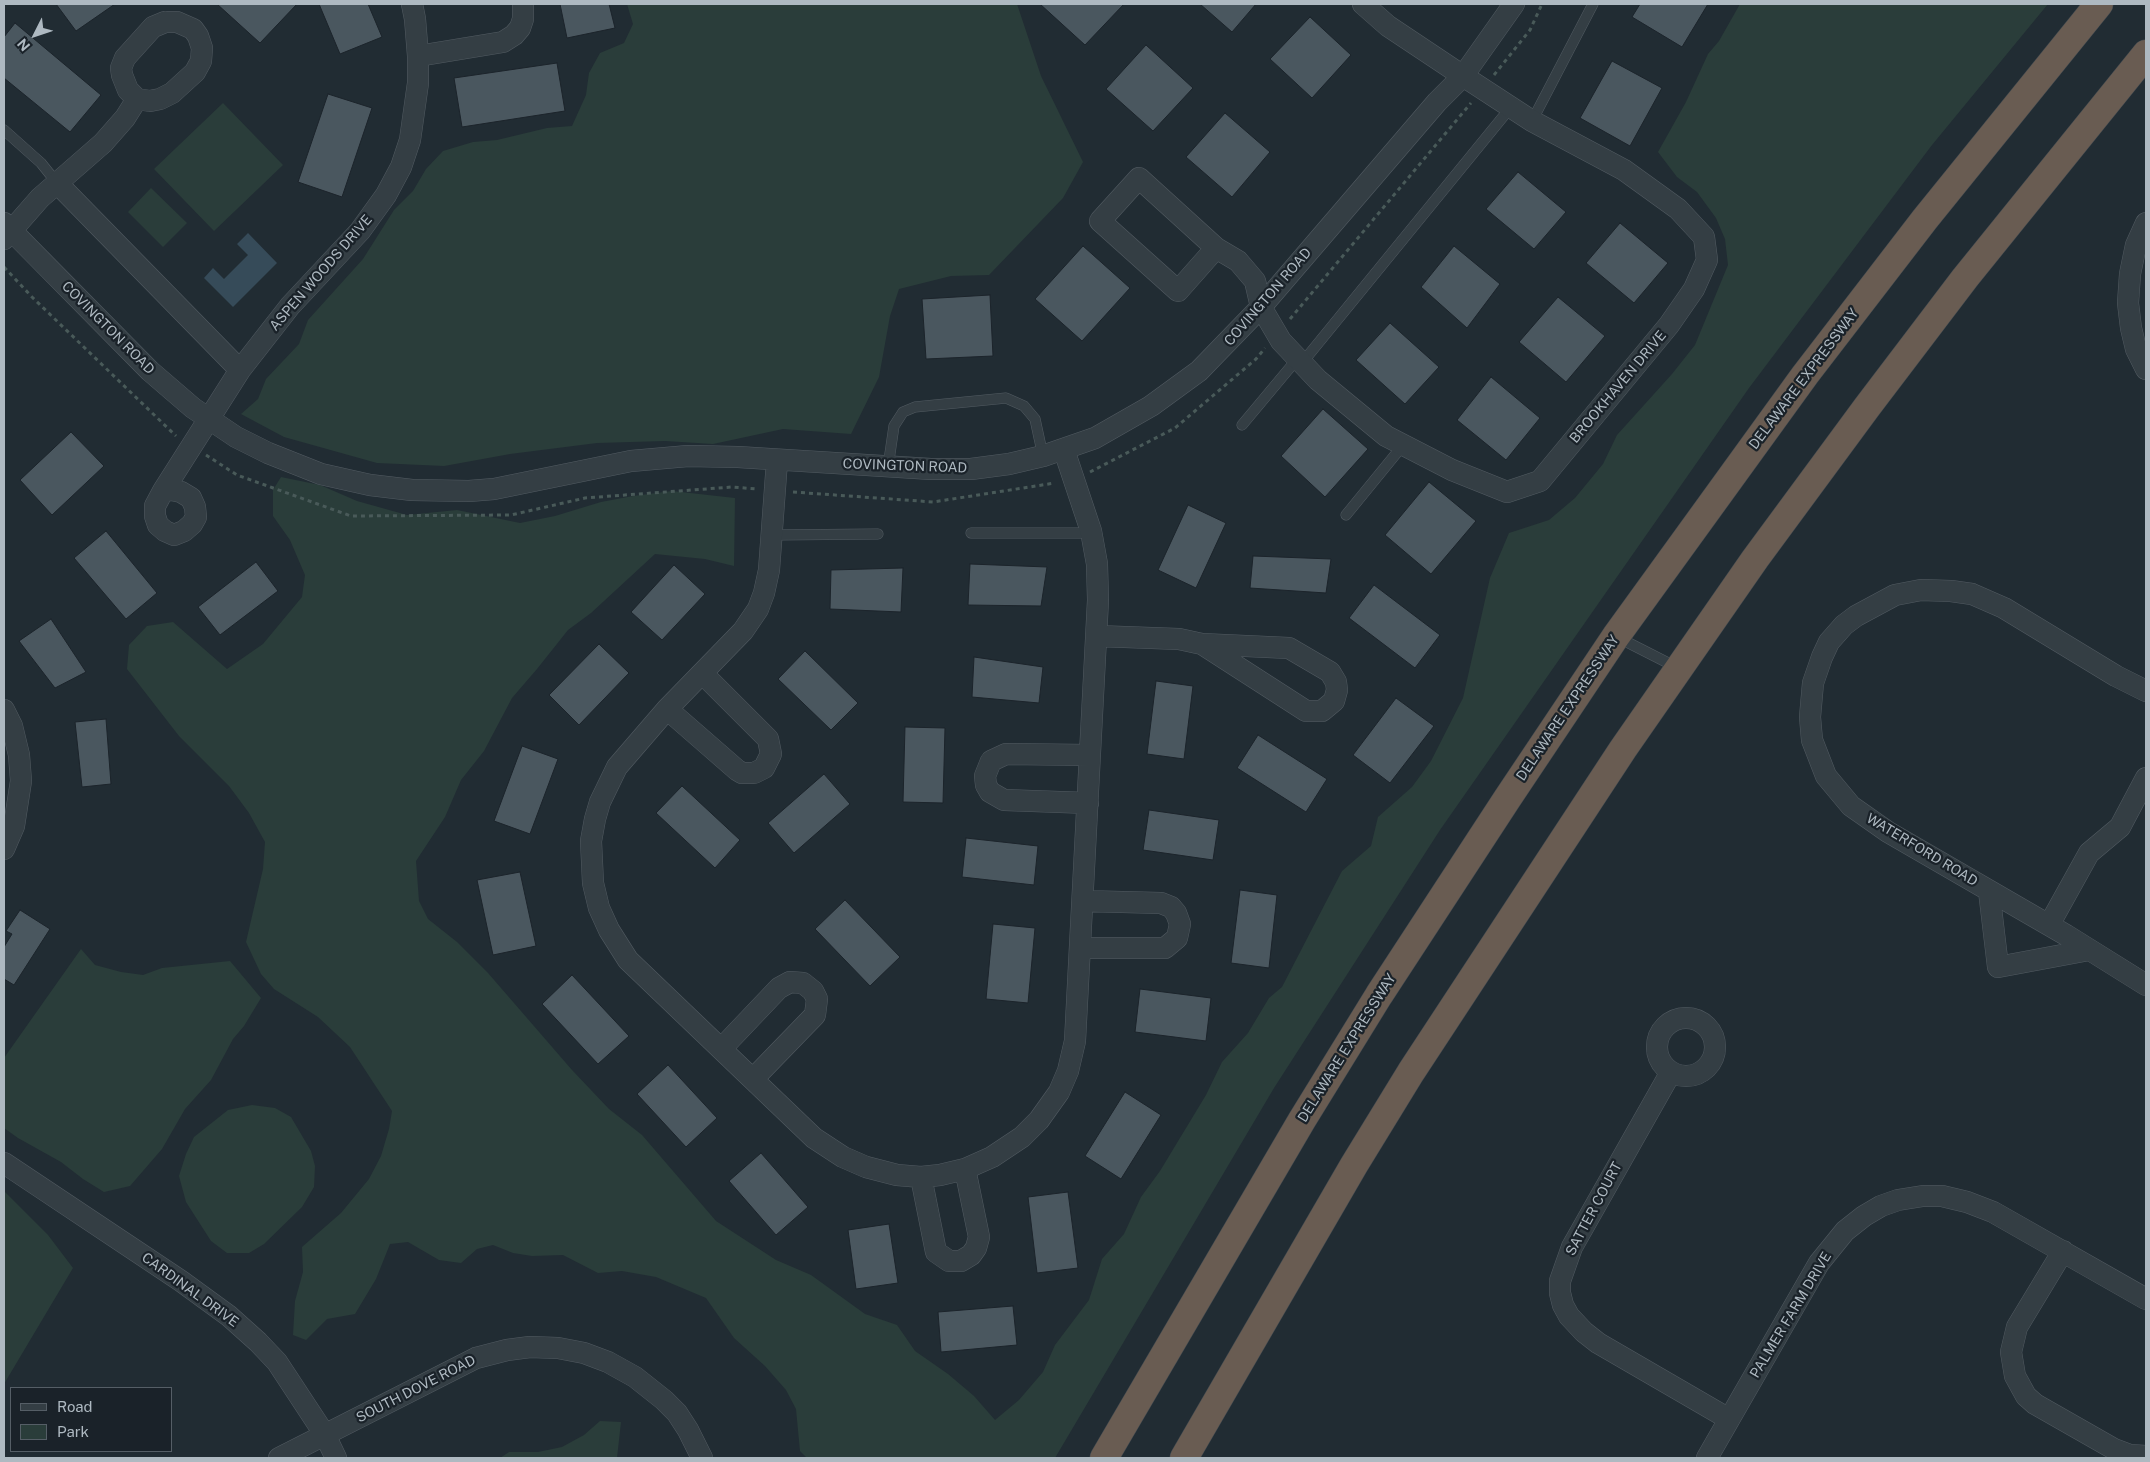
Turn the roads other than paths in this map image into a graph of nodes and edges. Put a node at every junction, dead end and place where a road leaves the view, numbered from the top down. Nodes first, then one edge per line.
1 (412, 4) edge
2 (523, 4) edge
3 (1363, 4) edge
4 (1514, 4) edge
5 (1593, 4) edge
6 (2099, 4) edge
7 (2146, 54) edge
8 (418, 56) junction
9 (1463, 76) junction
10 (137, 99) dead end
11 (1511, 107) junction
12 (1532, 121) junction
13 (4, 130) edge
14 (57, 183) junction
15 (2146, 224) edge
16 (6, 231) edge
17 (1216, 248) junction
18 (1261, 307) junction
19 (1300, 360) junction
20 (2146, 369) edge
21 (240, 370) junction
22 (209, 420) junction
23 (1242, 425) dead end
24 (1404, 444) junction
25 (1064, 450) junction
26 (1043, 456) junction
27 (777, 461) junction
28 (888, 467) junction
29 (164, 491) dead end
30 (1346, 515) dead end
31 (971, 533) dead end
32 (1091, 533) junction
33 (878, 534) dead end
34 (772, 535) junction
35 (1097, 636) junction
36 (1616, 636) junction
37 (1202, 644) junction
38 (1679, 668) junction
39 (703, 674) junction
40 (2146, 691) edge
41 (667, 709) junction
42 (4, 710) edge
43 (1090, 755) junction
44 (2146, 778) edge
45 (1088, 803) junction
46 (4, 849) edge
47 (1989, 891) junction
48 (1083, 901) junction
49 (2049, 925) junction
50 (1080, 948) junction
51 (2089, 950) junction
52 (2146, 985) edge
53 (721, 1049) junction
54 (1672, 1072) dead end
55 (753, 1079) junction
56 (4, 1163) edge
57 (966, 1169) junction
58 (921, 1177) junction
59 (2063, 1251) junction
60 (2146, 1299) edge
61 (1729, 1419) junction
62 (325, 1435) junction
63 (2146, 1456) edge
64 (278, 1458) edge
65 (336, 1458) edge
66 (702, 1458) edge
67 (1104, 1458) edge
68 (1184, 1458) edge
69 (1707, 1458) edge

1 - 8 street, ASPEN WOODS DRIVE
2 - 8 street
3 - 9 street, BROOKHAVEN DRIVE
4 - 9 street, COVINGTON ROAD
5 - 12 lane
6 - 36 highway, DELAWARE EXPRESSWAY
7 - 38 highway
8 - 21 street, ASPEN WOODS DRIVE
9 - 11 street, BROOKHAVEN DRIVE
9 - 18 street, COVINGTON ROAD
10 - 14 street, COVINGTON ROAD
11 - 12 street, BROOKHAVEN DRIVE
11 - 19 lane
12 - 24 street, BROOKHAVEN DRIVE
13 - 14 lane
14 - 16 street, COVINGTON ROAD
14 - 21 street
15 - 20 street
16 - 22 street, COVINGTON ROAD
17 - 17 street
17 - 18 street
18 - 19 street, BROOKHAVEN DRIVE
18 - 25 street, COVINGTON ROAD
19 - 23 lane
19 - 24 street, BROOKHAVEN DRIVE
21 - 22 street, ASPEN WOODS DRIVE
22 - 27 street, COVINGTON ROAD
22 - 29 street
24 - 30 lane
25 - 26 street, COVINGTON ROAD
25 - 32 street
26 - 28 street, COVINGTON ROAD
26 - 28 lane
27 - 28 street, COVINGTON ROAD
27 - 34 street
31 - 32 lane
32 - 35 street
33 - 34 lane
34 - 39 street
35 - 37 street
35 - 43 street
36 - 38 lane
36 - 67 highway, DELAWARE EXPRESSWAY
37 - 37 street
38 - 68 highway
39 - 41 street
39 - 41 street
40 - 47 street, WATERFORD ROAD
41 - 53 street
42 - 46 street
43 - 45 street
43 - 45 street
44 - 49 street
45 - 48 street
47 - 49 street, WATERFORD ROAD
47 - 51 street
48 - 50 street
48 - 50 street
49 - 51 street, WATERFORD ROAD
50 - 57 street
51 - 52 street, WATERFORD ROAD
53 - 55 street
53 - 55 street
54 - 61 street, SATTER COURT
55 - 58 street
56 - 62 street, CARDINAL DRIVE
57 - 58 street
57 - 58 street
59 - 60 street, PALMER FARM DRIVE
59 - 61 street, PALMER FARM DRIVE
59 - 63 street
61 - 69 street, PALMER FARM DRIVE
62 - 64 street, SOUTH DOVE ROAD
62 - 65 street, CARDINAL DRIVE
62 - 66 street, SOUTH DOVE ROAD

